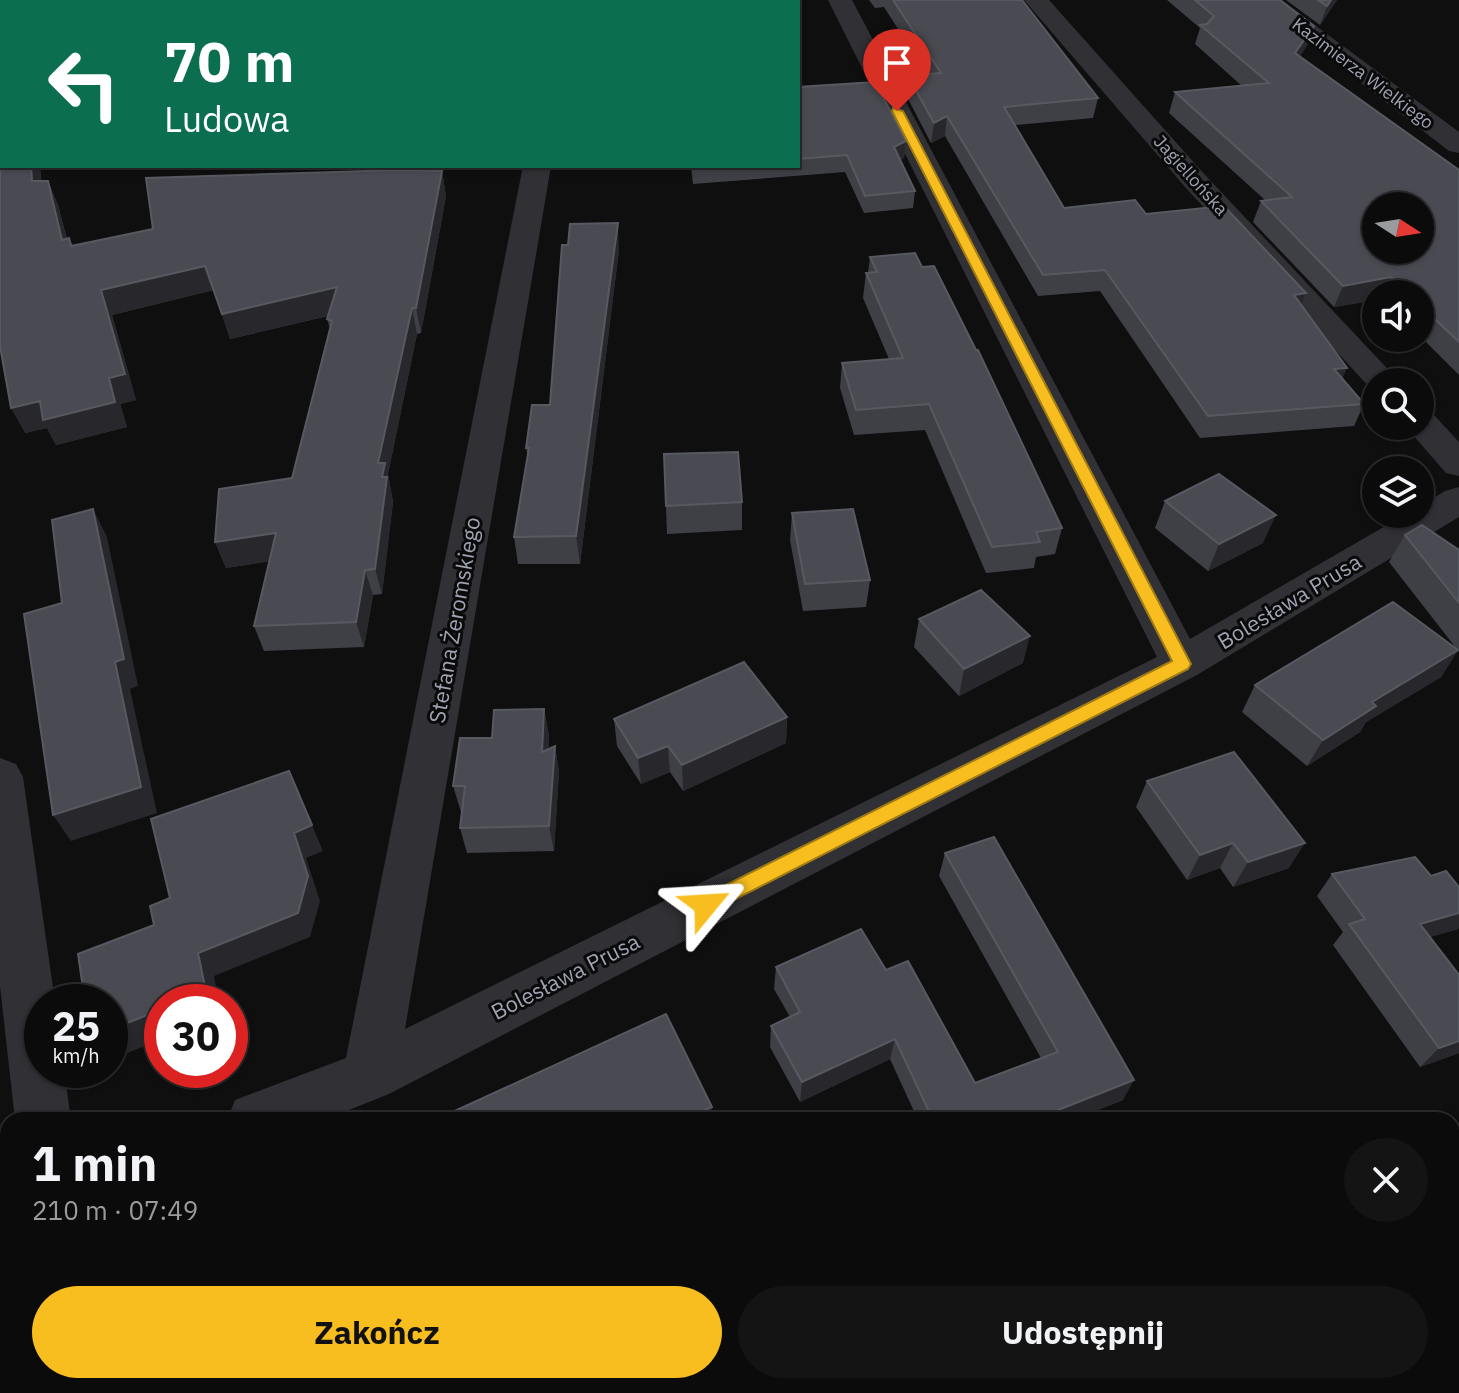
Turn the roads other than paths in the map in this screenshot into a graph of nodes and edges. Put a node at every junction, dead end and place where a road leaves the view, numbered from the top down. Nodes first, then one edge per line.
1 (840, 0) edge
2 (1036, 0) edge
3 (1266, 0) edge
4 (1459, 145) edge
5 (537, 168) edge
6 (1370, 368) edge
7 (1434, 437) edge
8 (1459, 464) edge
9 (1459, 500) edge
10 (1182, 664) junction
11 (0, 777) edge
12 (370, 1075) junction
13 (42, 1112) edge
14 (275, 1112) edge

1 - 10 street
2 - 6 street, Jagiellońska
3 - 4 street, Kazimierza Wielkiego
5 - 12 street, Stefana Żeromskiego
7 - 8 street
9 - 10 street, Bolesława Prusa
10 - 12 street, Bolesława Prusa
11 - 13 street
12 - 14 street, Bolesława Prusa

